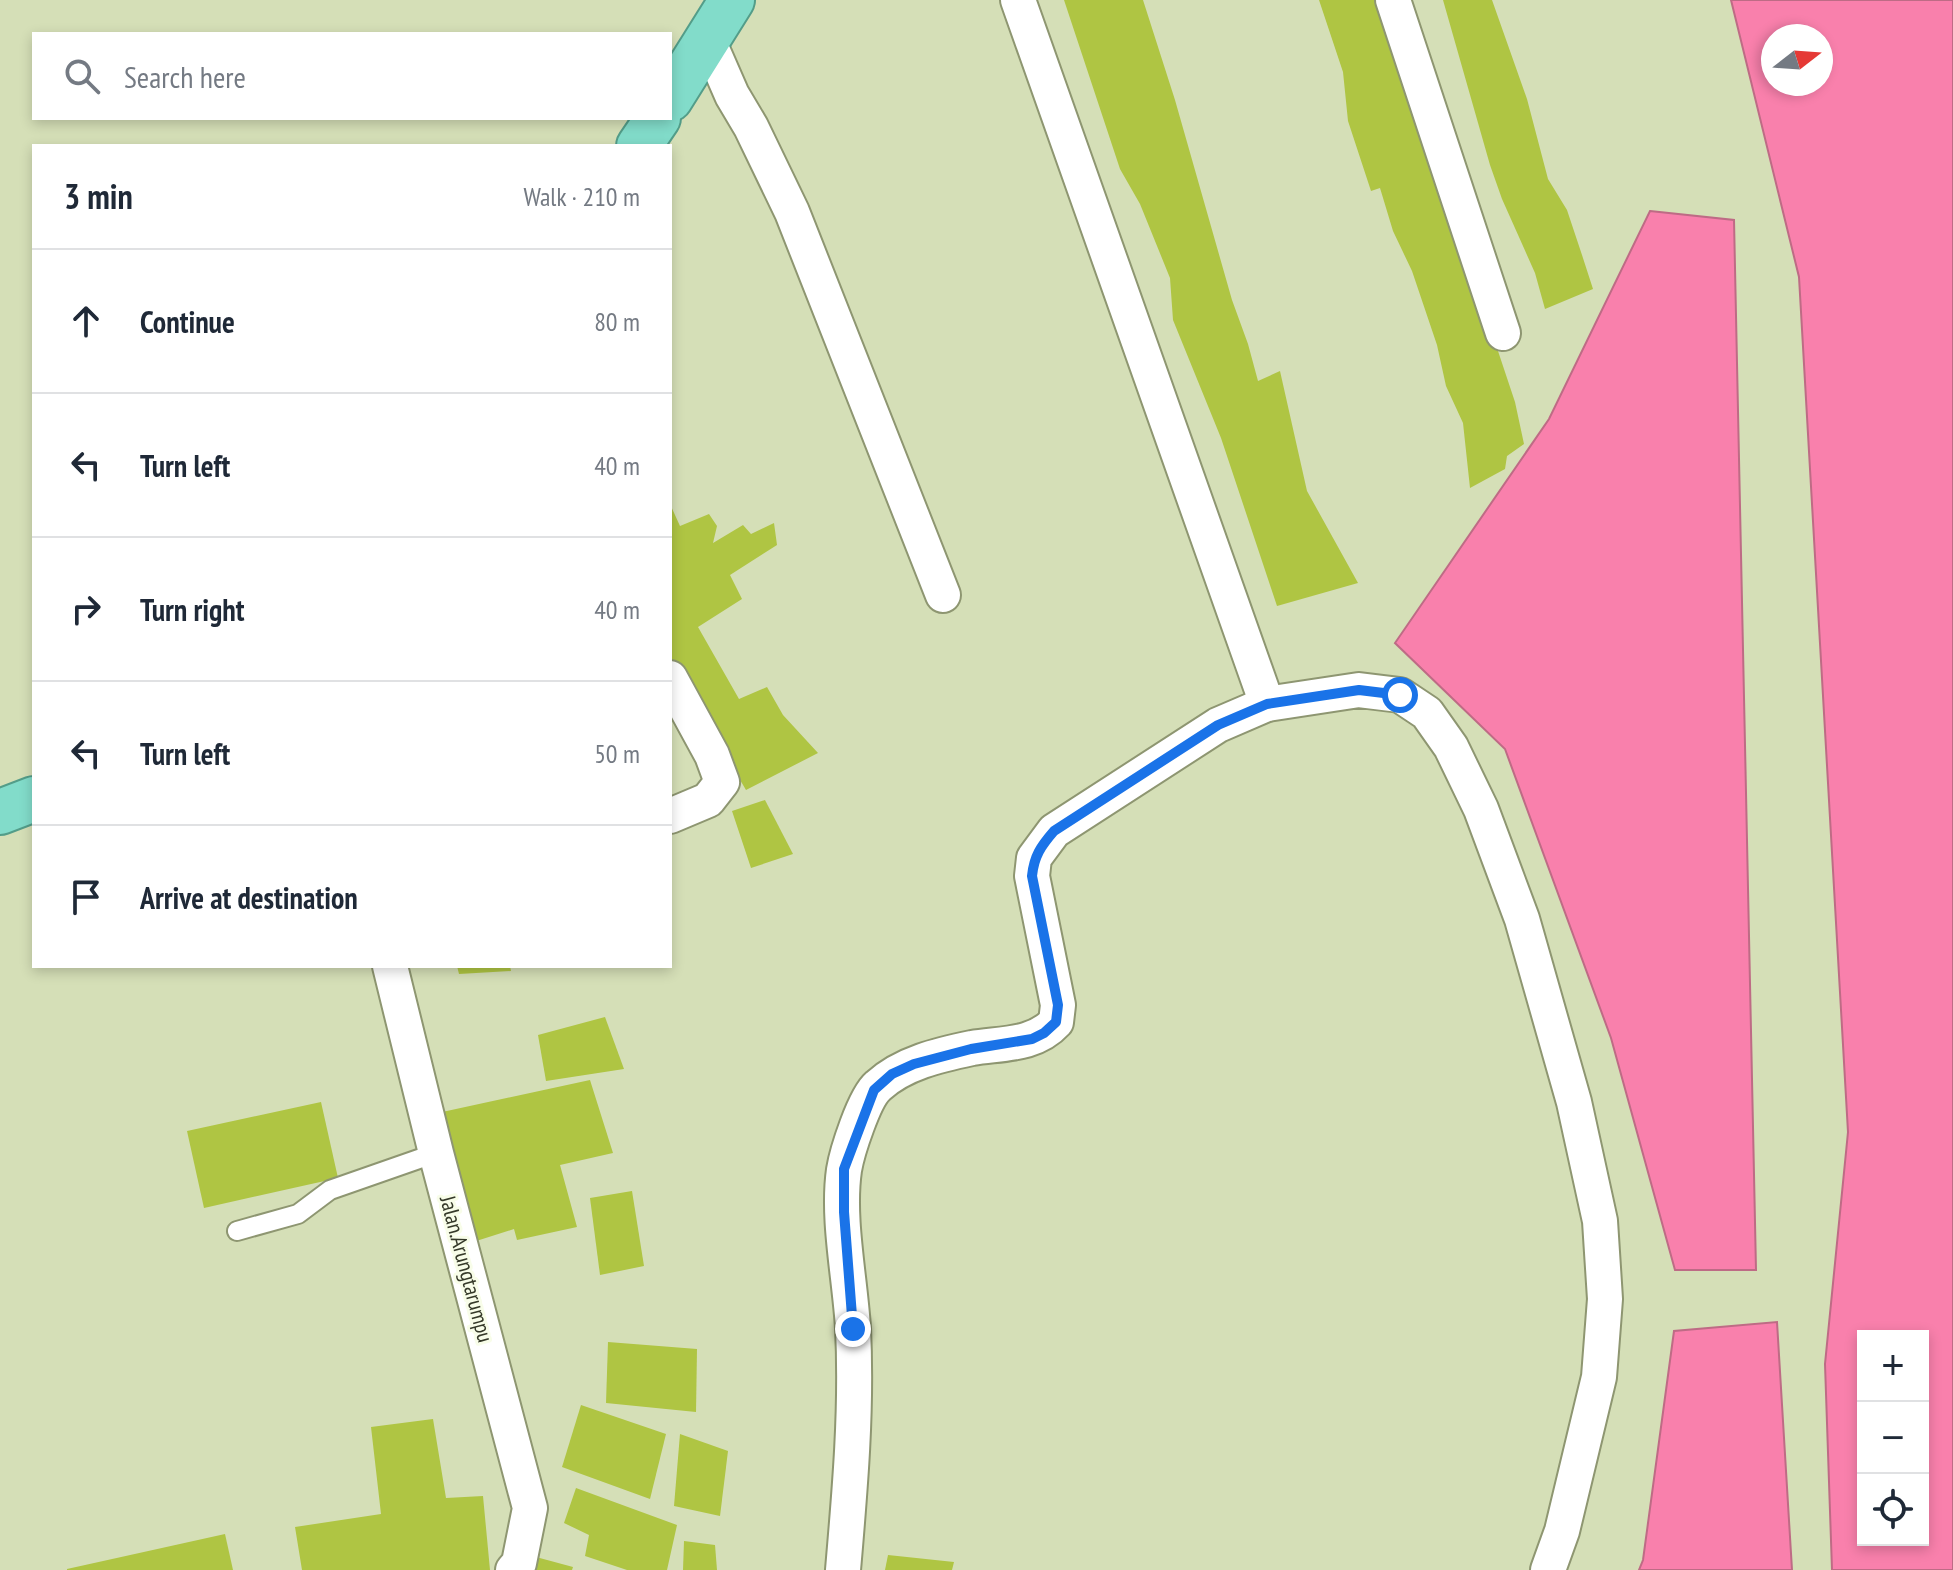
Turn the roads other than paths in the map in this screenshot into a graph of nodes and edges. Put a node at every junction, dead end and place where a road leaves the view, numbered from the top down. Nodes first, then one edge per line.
1 (732, 0) edge
2 (1018, 0) edge
3 (1393, 0) edge
4 (708, 40) junction
5 (672, 96) edge
6 (657, 120) edge
7 (640, 144) edge
8 (1503, 333) dead end
9 (943, 595) dead end
10 (672, 682) edge
11 (1267, 704) junction
12 (32, 800) edge
13 (0, 812) edge
14 (672, 815) edge
15 (390, 968) edge
16 (436, 1153) junction
17 (237, 1231) dead end
18 (513, 1570) edge
19 (843, 1570) edge
20 (1548, 1570) edge

1 - 4 highway
2 - 11 street
3 - 8 street
4 - 5 highway
4 - 9 street
6 - 7 highway
10 - 14 street
11 - 19 street
11 - 20 street
12 - 13 highway
15 - 16 street, Jalan.Arungtarumpu
16 - 17 lane
16 - 18 street, Jalan.Arungtarumpu

